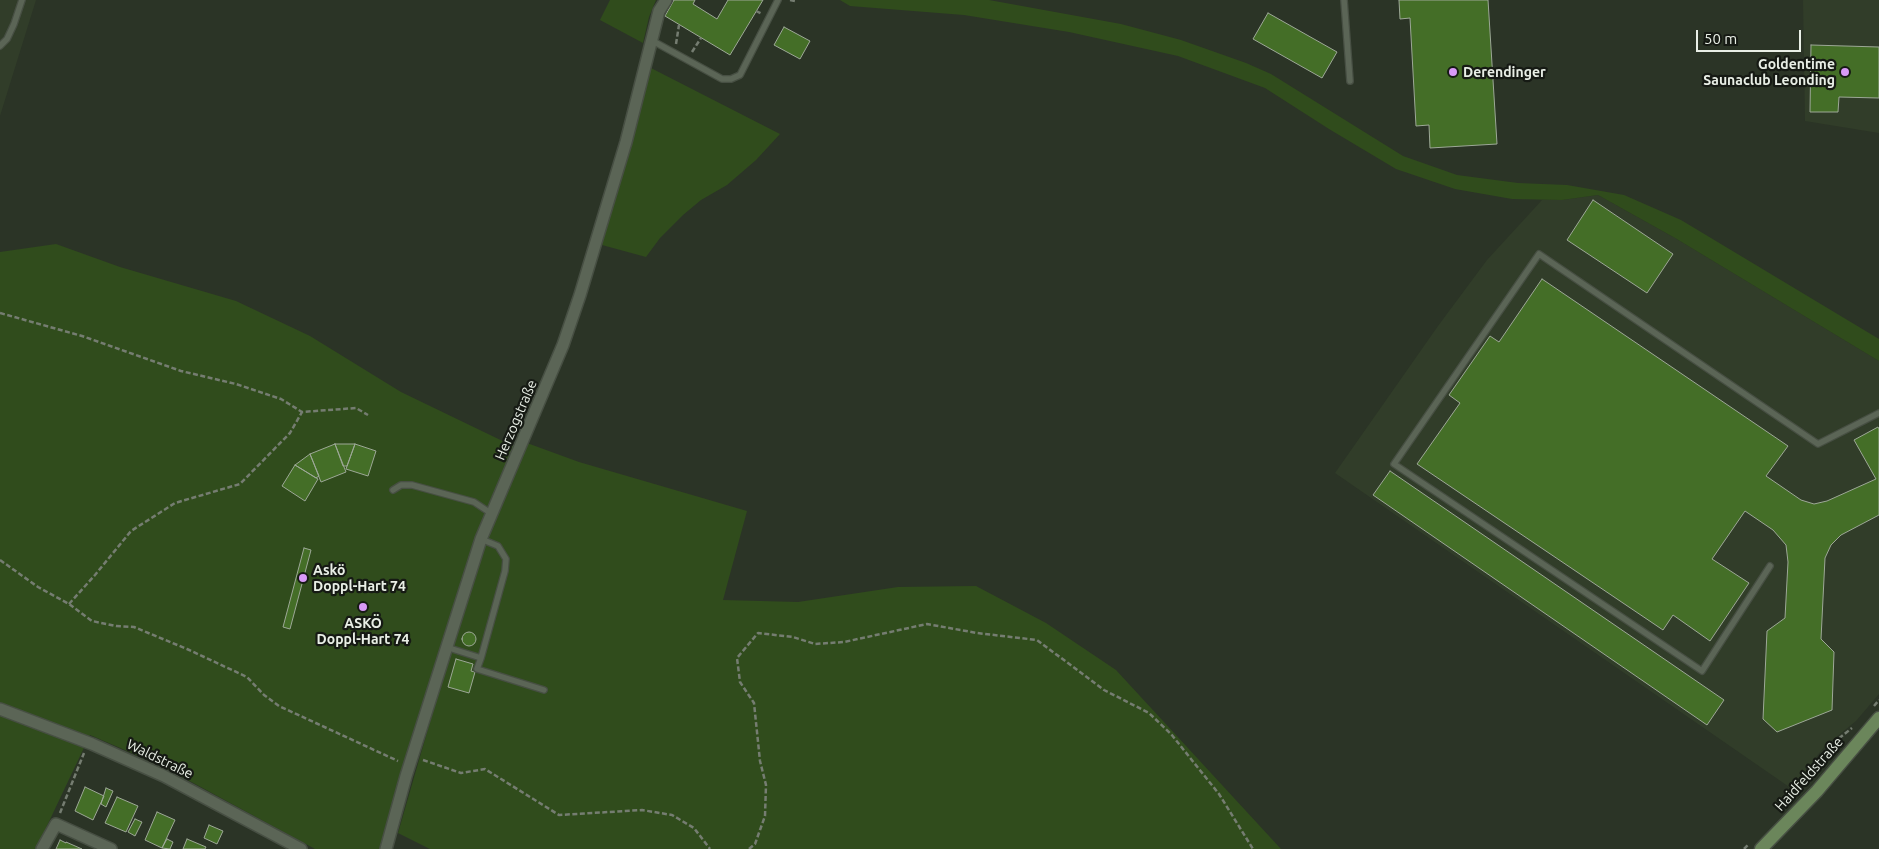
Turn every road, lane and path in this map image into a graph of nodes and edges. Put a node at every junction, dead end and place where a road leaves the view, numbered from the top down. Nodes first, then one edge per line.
1 (22, 0) edge
2 (666, 0) edge
3 (778, 0) edge
4 (790, 0) edge
5 (795, 0) edge
6 (1344, 0) edge
7 (679, 25) dead end
8 (701, 38) dead end
9 (652, 40) junction
10 (0, 46) edge
11 (675, 53) junction
12 (688, 60) junction
13 (1350, 81) dead end
14 (0, 313) edge
15 (302, 412) junction
16 (1879, 413) edge
17 (368, 415) dead end
18 (393, 490) dead end
19 (492, 514) junction
20 (481, 539) junction
21 (0, 560) edge
22 (1770, 566) dead end
23 (68, 604) junction
24 (446, 647) junction
25 (481, 658) junction
26 (544, 690) dead end
27 (1879, 700) edge
28 (0, 709) edge
29 (1876, 712) edge
30 (1855, 726) dead end
31 (89, 742) junction
32 (410, 762) junction
33 (1807, 781) dead end
34 (56, 824) junction
35 (1755, 846) edge
36 (42, 849) edge
37 (111, 849) edge
38 (301, 849) edge
39 (386, 849) edge
40 (710, 849) edge
41 (750, 849) edge
42 (1254, 849) edge
43 (1744, 849) edge

1 - 10 lane
2 - 9 street, Herzogstraße
3 - 12 lane
4 - 5 path
6 - 13 lane
7 - 11 path
8 - 12 path
9 - 11 lane
9 - 19 street, Herzogstraße
11 - 12 lane
14 - 15 path
15 - 17 path
15 - 23 path
16 - 22 lane
18 - 19 lane
19 - 20 street, Herzogstraße
20 - 24 street, Herzogstraße
20 - 25 lane
21 - 23 path
23 - 32 path
24 - 25 lane
24 - 32 street, Herzogstraße
25 - 26 lane
27 - 29 path
28 - 31 street, Waldstraße
29 - 35 street, Haidfeldstraße
30 - 33 path
31 - 34 path
31 - 38 street, Waldstraße
32 - 39 street, Herzogstraße
32 - 40 path
34 - 36 street
34 - 37 street
35 - 43 path
41 - 42 path

